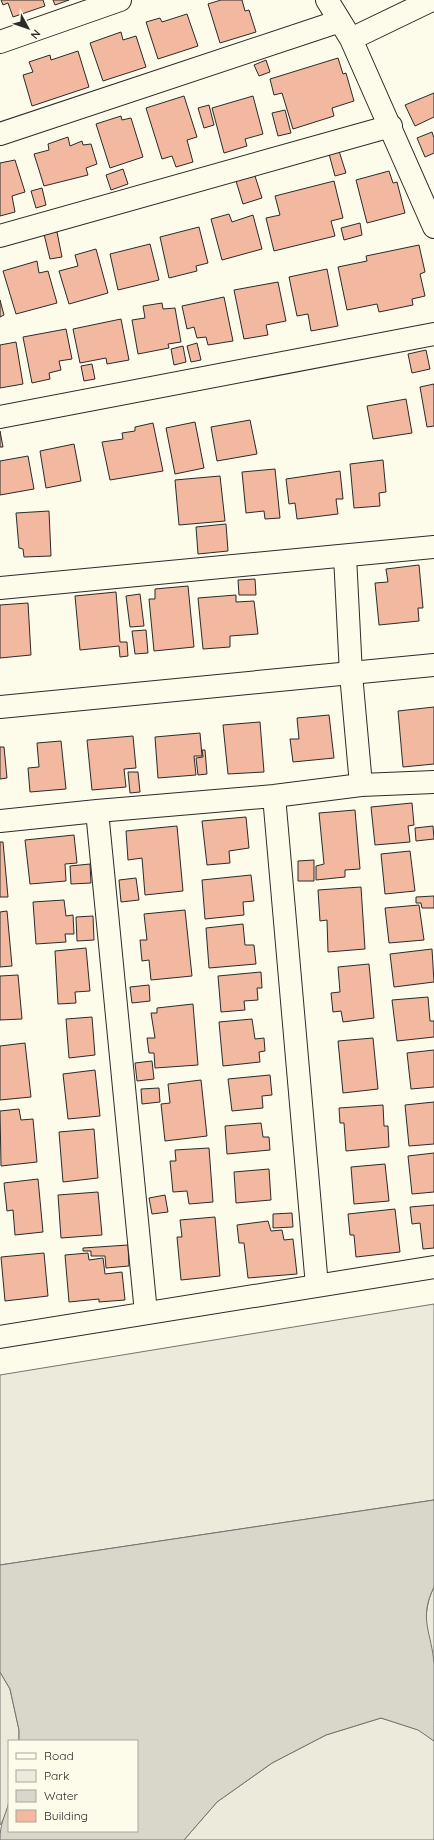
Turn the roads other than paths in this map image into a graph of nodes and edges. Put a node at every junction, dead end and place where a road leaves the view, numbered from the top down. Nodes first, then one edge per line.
1 (120, 0) edge
2 (327, 0) edge
3 (432, 0) edge
4 (346, 30) junction
5 (0, 42) edge
6 (391, 126) junction
7 (0, 134) edge
8 (434, 227) edge
9 (0, 236) edge
10 (434, 334) edge
11 (0, 417) edge
12 (434, 547) edge
13 (346, 556) junction
14 (0, 588) edge
15 (434, 665) edge
16 (351, 674) junction
17 (0, 707) edge
18 (434, 782) edge
19 (361, 785) junction
20 (274, 796) junction
21 (97, 810) junction
22 (0, 821) edge
23 (434, 1267) edge
24 (317, 1286) junction
25 (146, 1313) junction
26 (0, 1337) edge

1 - 5 street
2 - 4 street
3 - 4 street
4 - 6 street
4 - 7 street
6 - 8 street
6 - 9 street
10 - 11 street
12 - 13 street
13 - 14 street
13 - 16 street
15 - 16 street
16 - 17 street
16 - 19 street
18 - 19 street
19 - 20 street
20 - 21 street
20 - 24 street
21 - 22 street
21 - 25 street
23 - 24 street
24 - 25 street
25 - 26 street

